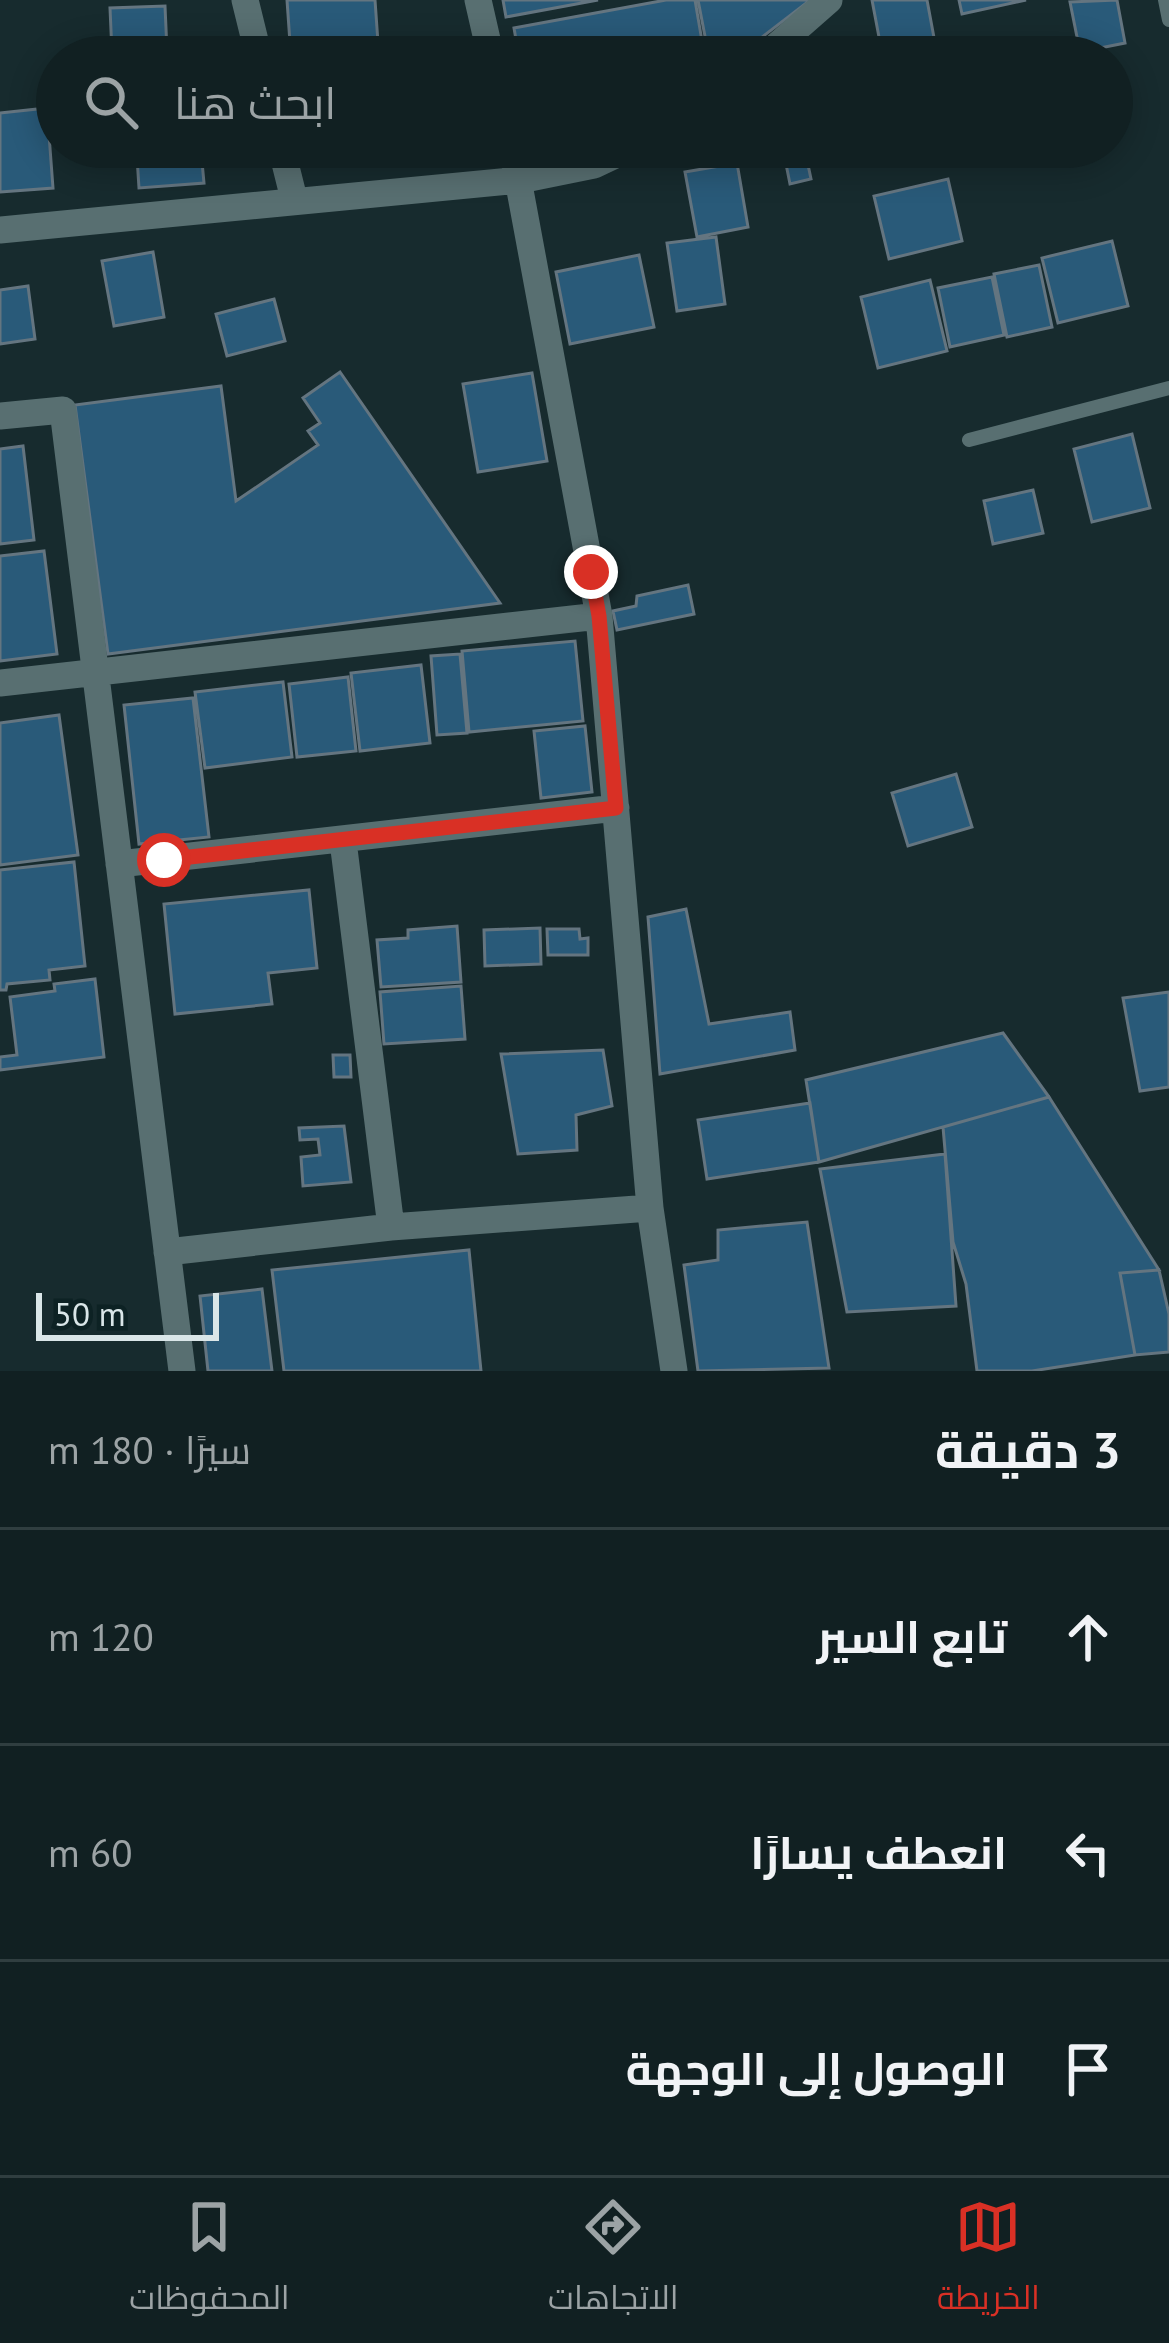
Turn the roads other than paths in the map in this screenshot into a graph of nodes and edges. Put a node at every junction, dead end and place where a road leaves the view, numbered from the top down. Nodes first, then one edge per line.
1 (245, 0) edge
2 (478, 0) edge
3 (829, 0) edge
4 (1165, 0) edge
5 (1169, 20) edge
6 (254, 36) edge
7 (486, 36) edge
8 (788, 36) edge
9 (286, 168) edge
10 (517, 168) edge
11 (579, 168) edge
12 (520, 180) junction
13 (294, 199) junction
14 (0, 230) edge
15 (1169, 388) edge
16 (0, 416) edge
17 (969, 440) dead end
18 (599, 616) junction
19 (96, 675) junction
20 (0, 683) edge
21 (616, 808) junction
22 (343, 841) junction
23 (119, 865) junction
24 (650, 1208) junction
25 (391, 1227) junction
26 (167, 1252) junction
27 (182, 1371) edge
28 (674, 1371) edge

1 - 6 street
2 - 7 street
3 - 8 street
4 - 5 lane
9 - 13 street
10 - 12 street
11 - 12 street
12 - 13 street
12 - 18 street
13 - 14 street
15 - 17 lane
16 - 19 street
18 - 19 street
18 - 21 street
19 - 20 street
19 - 23 street
21 - 22 street
21 - 24 street
22 - 23 street
22 - 25 street
23 - 26 street
24 - 25 street
24 - 28 street
25 - 26 street
26 - 27 street

